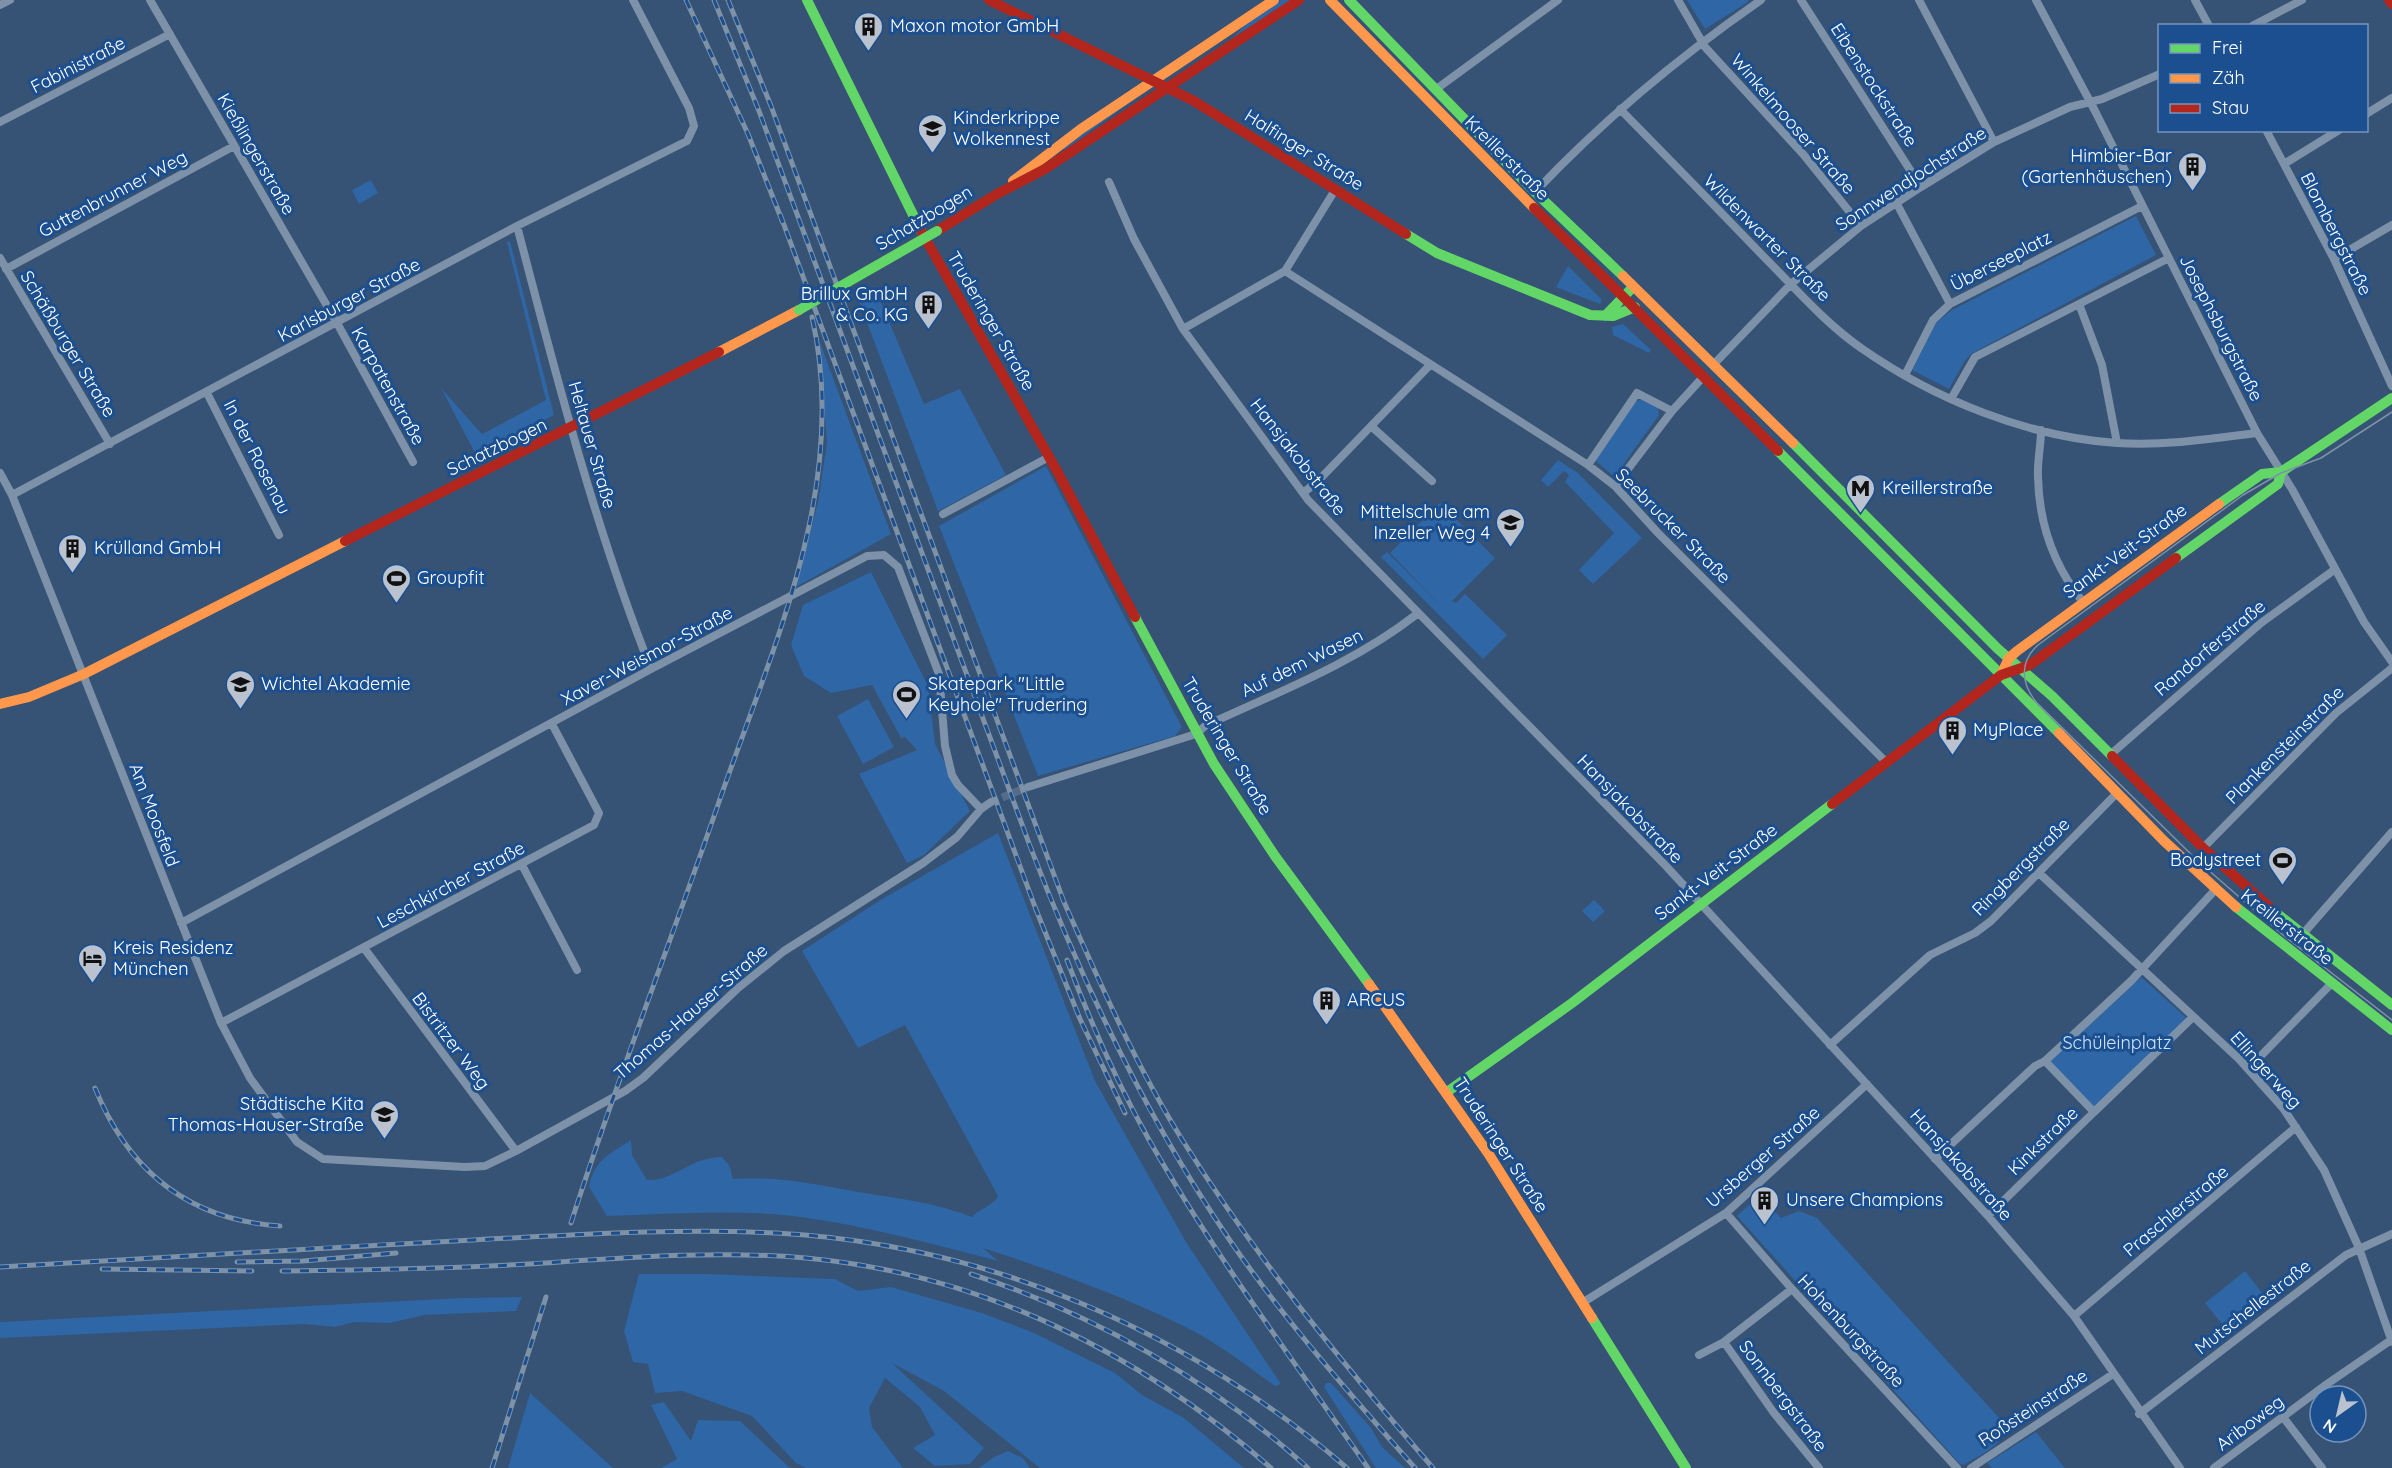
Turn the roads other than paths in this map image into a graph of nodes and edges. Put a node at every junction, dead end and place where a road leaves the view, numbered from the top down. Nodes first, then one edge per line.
1 (10, 0) edge
2 (150, 0) edge
3 (633, 0) edge
4 (807, 0) edge
5 (989, 0) edge
6 (1274, 0) edge
7 (1299, 0) edge
8 (1330, 0) edge
9 (1349, 0) edge
10 (1558, 0) edge
11 (1678, 0) edge
12 (1801, 0) edge
13 (1920, 0) edge
14 (2036, 0) edge
15 (2195, 0) edge
16 (2302, 0) edge
17 (2389, 0) edge
18 (1759, 1) edge
19 (2392, 4) edge
20 (0, 5) edge
21 (2208, 24) edge
22 (2256, 24) edge
23 (170, 34) junction
24 (1702, 41) junction
25 (2158, 75) edge
26 (1154, 80) junction
27 (1170, 88) junction
28 (1435, 90) junction
29 (2392, 98) edge
30 (2090, 102) junction
31 (1620, 109) junction
32 (2368, 113) edge
33 (0, 122) edge
34 (2267, 132) edge
35 (2336, 132) edge
36 (1994, 142) junction
37 (234, 147) junction
38 (2284, 164) junction
39 (1110, 182) dead end
40 (1921, 187) junction
41 (1335, 190) junction
42 (1535, 192) junction
43 (997, 194) junction
44 (1897, 204) junction
45 (2142, 206) junction
46 (2392, 225) edge
47 (517, 226) junction
48 (1861, 226) junction
49 (0, 258) edge
50 (2169, 258) junction
51 (2334, 259) junction
52 (6, 269) junction
53 (1285, 271) junction
54 (1791, 284) junction
55 (1633, 286) junction
56 (1623, 296) junction
57 (1950, 304) junction
58 (2079, 304) junction
59 (1635, 307) junction
60 (1605, 316) junction
61 (337, 324) junction
62 (1183, 329) junction
63 (1714, 364) junction
64 (1430, 365) junction
65 (1905, 375) junction
66 (1704, 376) junction
67 (2392, 386) edge
68 (207, 393) junction
69 (2392, 398) edge
70 (1951, 399) junction
71 (1672, 411) junction
72 (1371, 426) junction
73 (571, 429) junction
74 (2041, 430) junction
75 (2257, 433) junction
76 (2117, 443) junction
77 (110, 444) junction
78 (1049, 457) junction
79 (413, 462) dead end
80 (1588, 465) junction
81 (2281, 472) junction
82 (0, 473) edge
83 (1432, 481) dead end
84 (1615, 486) junction
85 (1303, 493) junction
86 (12, 495) junction
87 (943, 514) dead end
88 (279, 536) dead end
89 (2334, 570) junction
90 (2083, 602) junction
91 (1417, 614) junction
92 (2009, 658) junction
93 (2392, 662) edge
94 (2392, 668) edge
95 (651, 669) junction
96 (2023, 669) junction
97 (84, 674) junction
98 (2001, 675) junction
99 (0, 704) edge
100 (552, 724) junction
101 (1196, 734) junction
102 (2110, 755) junction
103 (1887, 763) junction
104 (1028, 787) tunnel mouth
105 (2116, 794) junction
106 (991, 802) tunnel mouth
107 (981, 809) junction
108 (2392, 832) edge
109 (2203, 848) junction
110 (522, 865) junction
111 (2039, 873) junction
112 (2215, 890) junction
113 (1701, 904) junction
114 (181, 923) junction
115 (2302, 934) junction
116 (364, 948) junction
117 (2141, 969) junction
118 (577, 970) dead end
119 (2332, 983) junction
120 (2390, 999) edge
121 (2193, 1017) junction
122 (221, 1023) junction
123 (2392, 1030) edge
124 (1830, 1045) junction
125 (2045, 1061) junction
126 (2249, 1068) junction
127 (1867, 1084) junction
128 (1447, 1092) junction
129 (2094, 1112) junction
130 (2296, 1127) junction
131 (309, 1151) joint
132 (516, 1151) junction
133 (1935, 1159) junction
134 (1726, 1213) junction
135 (1988, 1216) junction
136 (2392, 1234) edge
137 (2359, 1248) junction
138 (1792, 1289) junction
139 (1582, 1303) junction
140 (2074, 1316) junction
141 (2392, 1341) edge
142 (1724, 1342) junction
143 (1700, 1355) dead end
144 (2113, 1374) junction
145 (2139, 1414) junction
146 (2283, 1418) junction
147 (1686, 1468) edge
148 (1819, 1468) edge
149 (1957, 1468) edge
150 (1971, 1468) edge
151 (2180, 1468) edge
152 (2214, 1468) edge
153 (2322, 1468) edge

1 - 20 street
2 - 23 street, Kießlingerstraße
3 - 47 street, Karlsburger Straße
4 - 78 main road, Truderinger Straße
5 - 26 main road, Halfinger Straße
6 - 26 main road, Schatzbogen
7 - 27 main road, Schatzbogen
8 - 56 main road, Kreillerstraße
9 - 28 main road, Kreillerstraße
10 - 28 street
11 - 24 street, Winkelmooser Straße
12 - 40 street, Eibenstockstraße
13 - 36 street
14 - 30 street, Josephsburgstraße
15 - 21 street
16 - 22 street
17 - 19 main road
18 - 24 street
23 - 33 street, Fabinistraße
23 - 37 street, Kießlingerstraße
24 - 31 street
24 - 48 street, Winkelmooser Straße
25 - 30 street, Sonnwendjochstraße
26 - 27 main road, Halfinger Straße
26 - 43 main road, Schatzbogen
27 - 41 main road, Halfinger Straße
27 - 43 main road, Schatzbogen
28 - 42 main road, Kreillerstraße
29 - 32 street
30 - 36 street, Sonnwendjochstraße
30 - 45 street, Josephsburgstraße
31 - 42 street
31 - 54 street, Wildenwarter Straße
34 - 38 street, Blombergstraße
35 - 38 street
36 - 40 street, Sonnwendjochstraße
37 - 52 street, Guttenbrunner Weg
37 - 61 street, Kießlingerstraße
38 - 51 street, Blombergstraße
39 - 62 street, Hansjakobstraße
40 - 44 street, Sonnwendjochstraße
41 - 53 street
41 - 60 main road, Halfinger Straße
42 - 55 main road, Kreillerstraße
43 - 73 main road, Schatzbogen, bridge
44 - 48 street, Sonnwendjochstraße
44 - 57 street
45 - 50 street, Josephsburgstraße
45 - 57 street, Überseeplatz
46 - 51 street
47 - 61 street, Karlsburger Straße
47 - 73 street, Heltauer Straße
48 - 54 street, Sonnwendjochstraße
49 - 52 street, Schäßburger Straße
50 - 58 street
50 - 75 street, Josephsburgstraße
51 - 67 street, Blombergstraße
52 - 77 street, Schäßburger Straße
53 - 62 street
53 - 64 street, Seebrucker Straße
54 - 63 street, Sonnwendjochstraße
54 - 65 street, Wildenwarter Straße
55 - 56 main road
55 - 63 main road, Kreillerstraße
56 - 59 main road, Kreillerstraße
56 - 60 main road
57 - 65 street, Überseeplatz
58 - 70 street
58 - 76 street
59 - 60 main road, Halfinger Straße
59 - 66 main road, Kreillerstraße
61 - 68 street, Karlsburger Straße
61 - 79 street, Karpatenstraße
62 - 85 street, Hansjakobstraße
63 - 92 main road, Kreillerstraße
64 - 72 street
64 - 80 street, Seebrucker Straße
65 - 70 street, Wildenwarter Straße
66 - 71 street
66 - 98 main road, Kreillerstraße
68 - 77 street, Karlsburger Straße
68 - 88 street, In der Rosenau
69 - 81 main road, Sankt-Veit-Straße
70 - 74 street, Wildenwarter Straße
71 - 80 street
71 - 84 street
72 - 83 street
72 - 85 street
73 - 95 street, Heltauer Straße
73 - 97 main road, Schatzbogen
74 - 76 street, Wildenwarter Straße
74 - 90 street
75 - 76 street, Wildenwarter Straße
75 - 81 street, Josephsburgstraße
77 - 86 street, Karlsburger Straße
78 - 87 street
78 - 101 main road, Truderinger Straße
80 - 84 street, Seebrucker Straße
81 - 89 street, Josephsburgstraße
81 - 90 main road, Sankt-Veit-Straße
81 - 96 main road, Sankt-Veit-Straße
82 - 86 street, Am Moosfeld
84 - 103 street, Seebrucker Straße
85 - 91 street, Hansjakobstraße
86 - 97 street, Am Moosfeld
89 - 93 street, Josephsburgstraße
89 - 102 street, Randorferstraße
90 - 92 main road, Sankt-Veit-Straße
91 - 101 street, Auf dem Wasen
91 - 113 street, Hansjakobstraße
92 - 96 main road, Kreillerstraße
92 - 98 main road, Sankt-Veit-Straße
94 - 109 street, Plankensteinstraße
95 - 100 street, Xaver-Weismor-Straße
95 - 107 street, Xaver-Weismor-Straße
96 - 98 main road, Sankt-Veit-Straße
96 - 102 main road, Kreillerstraße
97 - 99 main road, Schatzbogen
97 - 114 street, Am Moosfeld
98 - 103 main road, Sankt-Veit-Straße
98 - 105 main road, Kreillerstraße
100 - 110 street, Leschkircher Straße
100 - 114 street, Xaver-Weismor-Straße
101 - 104 street
101 - 128 main road, Truderinger Straße
102 - 109 main road, Kreillerstraße
103 - 113 main road, Sankt-Veit-Straße
105 - 111 street, Ringbergstraße
105 - 112 main road, Kreillerstraße
106 - 107 street, Thomas-Hauser-Straße
107 - 132 street, Thomas-Hauser-Straße
108 - 115 street
109 - 115 main road, Kreillerstraße
110 - 116 street, Leschkircher Straße
110 - 118 street
111 - 117 street, Ellingerweg
111 - 124 street, Ringbergstraße
112 - 117 street
112 - 119 main road, Kreillerstraße
113 - 124 street, Hansjakobstraße
113 - 128 main road, Sankt-Veit-Straße
114 - 122 street, Am Moosfeld
115 - 120 main road, Kreillerstraße
116 - 122 street, Leschkircher Straße
116 - 132 street, Bistritzer Weg
117 - 121 street, Ellingerweg
117 - 125 street
119 - 123 main road, Kreillerstraße
119 - 126 street
121 - 126 street, Ellingerweg
121 - 129 street
122 - 131 street, Am Moosfeld
124 - 127 street, Hansjakobstraße
125 - 129 street
125 - 133 street
126 - 130 street, Ellingerweg
127 - 133 street, Hansjakobstraße
127 - 134 street, Ursberger Straße
128 - 139 main road, Truderinger Straße
129 - 135 street, Kinkstraße
130 - 137 street, Ellingerweg
130 - 140 street, Praschlerstraße
131 - 132 street, Thomas-Hauser-Straße
133 - 135 street, Hansjakobstraße
134 - 138 street, Hohenburgstraße
134 - 139 street, Ursberger Straße
135 - 140 street, Hansjakobstraße
136 - 137 street, Mutschellestraße
137 - 141 street, Ellingerweg
137 - 145 street, Mutschellestraße
138 - 142 street
138 - 149 street, Hohenburgstraße
139 - 147 main road, Truderinger Straße
140 - 144 street, Hansjakobstraße
141 - 146 street, Ariboweg
142 - 143 street
142 - 148 street, Sonnbergstraße
144 - 145 street, Hansjakobstraße
144 - 150 street, Roßsteinstraße
145 - 151 street, Hansjakobstraße
146 - 152 street, Ariboweg
146 - 153 street

